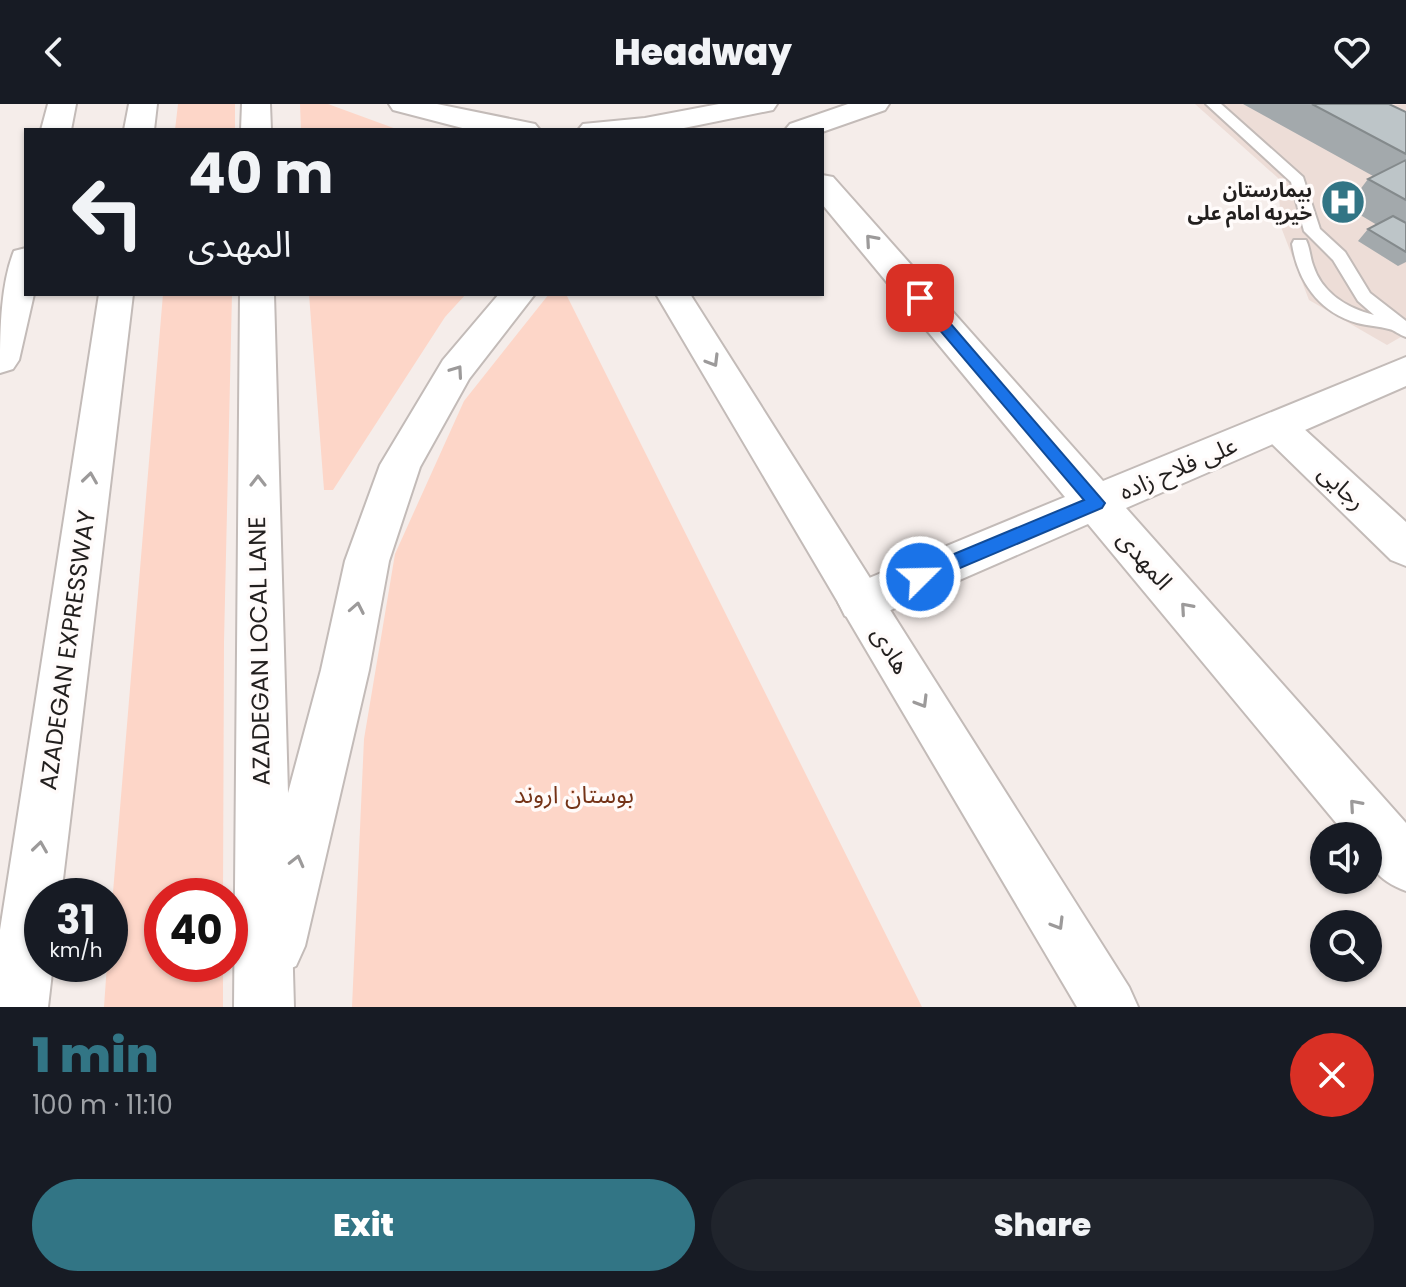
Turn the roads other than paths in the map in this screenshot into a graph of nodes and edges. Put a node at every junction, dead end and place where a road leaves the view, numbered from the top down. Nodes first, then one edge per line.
1 (62, 104) edge
2 (143, 104) edge
3 (256, 104) edge
4 (403, 104) edge
5 (875, 104) edge
6 (1213, 104) edge
7 (753, 107) edge
8 (56, 128) edge
9 (139, 128) edge
10 (256, 128) edge
11 (512, 128) edge
12 (635, 128) edge
13 (806, 128) edge
14 (824, 186) edge
15 (1300, 244) dead end
16 (24, 267) edge
17 (116, 296) edge
18 (257, 296) edge
19 (516, 296) edge
20 (674, 296) edge
21 (1400, 327) edge
22 (0, 360) edge
23 (1406, 371) edge
24 (1278, 427) junction
25 (1096, 503) junction
26 (1406, 548) edge
27 (861, 602) junction
28 (1406, 864) edge
29 (264, 999) edge
30 (18, 1007) edge
31 (1109, 1007) edge

1 - 8 main road
2 - 9 main road
3 - 10 main road
4 - 11 main road
5 - 13 main road
6 - 21 lane
7 - 12 main road
25 -> 14 main road, المهدی
15 - 21 lane
16 - 22 main road
30 -> 17 main road, AZADEGAN EXPRESSWAY
29 -> 18 main road, AZADEGAN LOCAL LANE
29 -> 19 main road
20 -> 27 street, هادی
23 - 24 main road, علی فلاح زاده
24 - 25 main road, علی فلاح زاده
24 - 26 street, رجایی
25 - 27 main road, علی فلاح زاده
28 -> 25 main road, المهدی
27 -> 31 street, هادی

